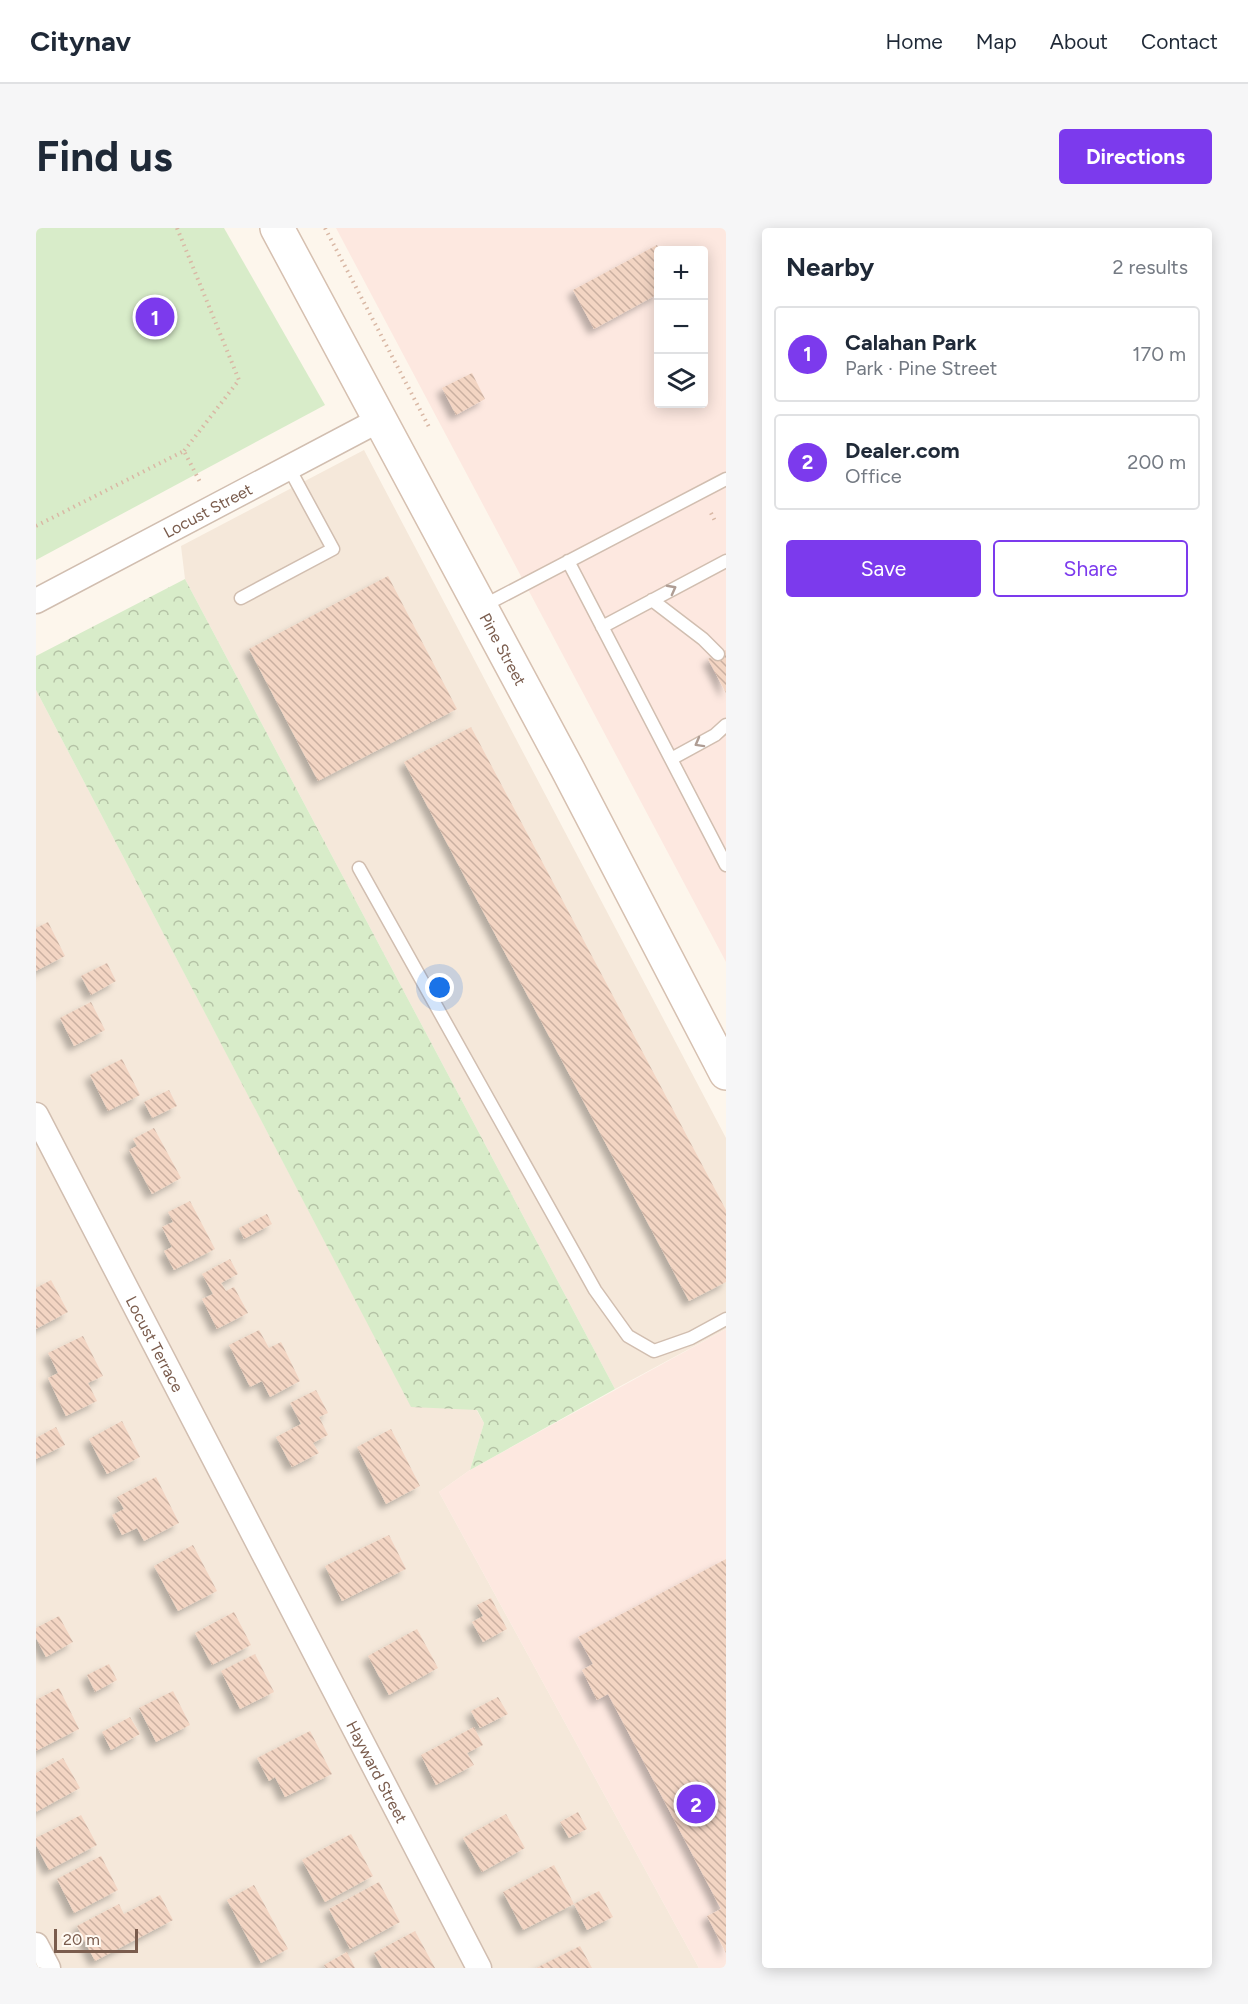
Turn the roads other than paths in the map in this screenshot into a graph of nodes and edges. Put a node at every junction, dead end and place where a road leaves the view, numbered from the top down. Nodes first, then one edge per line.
1 (277, 228) edge
2 (379, 420) junction
3 (289, 468) junction
4 (726, 479) edge
5 (568, 561) junction
6 (726, 561) edge
7 (241, 597) dead end
8 (652, 600) junction
9 (36, 601) edge
10 (481, 607) junction
11 (602, 627) junction
12 (718, 654) dead end
13 (726, 725) edge
14 (671, 759) junction
15 (726, 866) edge
16 (359, 868) dead end
17 (726, 1073) edge
18 (36, 1115) edge
19 (726, 1319) edge
20 (275, 1573) joint
21 (36, 1945) edge
22 (48, 1968) edge
23 (479, 1968) edge

1 - 2 main road, Pine Street
2 - 3 street, Locust Street
2 - 10 main road, Pine Street
3 - 7 lane
3 - 9 street, Locust Street
4 - 5 lane
5 - 10 lane
5 - 11 lane
8 -> 6 lane
8 - 11 lane
8 - 12 lane
10 - 17 main road, Pine Street
11 - 14 lane
13 -> 14 lane
14 - 15 lane
16 - 19 lane
18 - 20 street, Locust Terrace
20 - 23 street, Hayward Street
21 - 22 street

